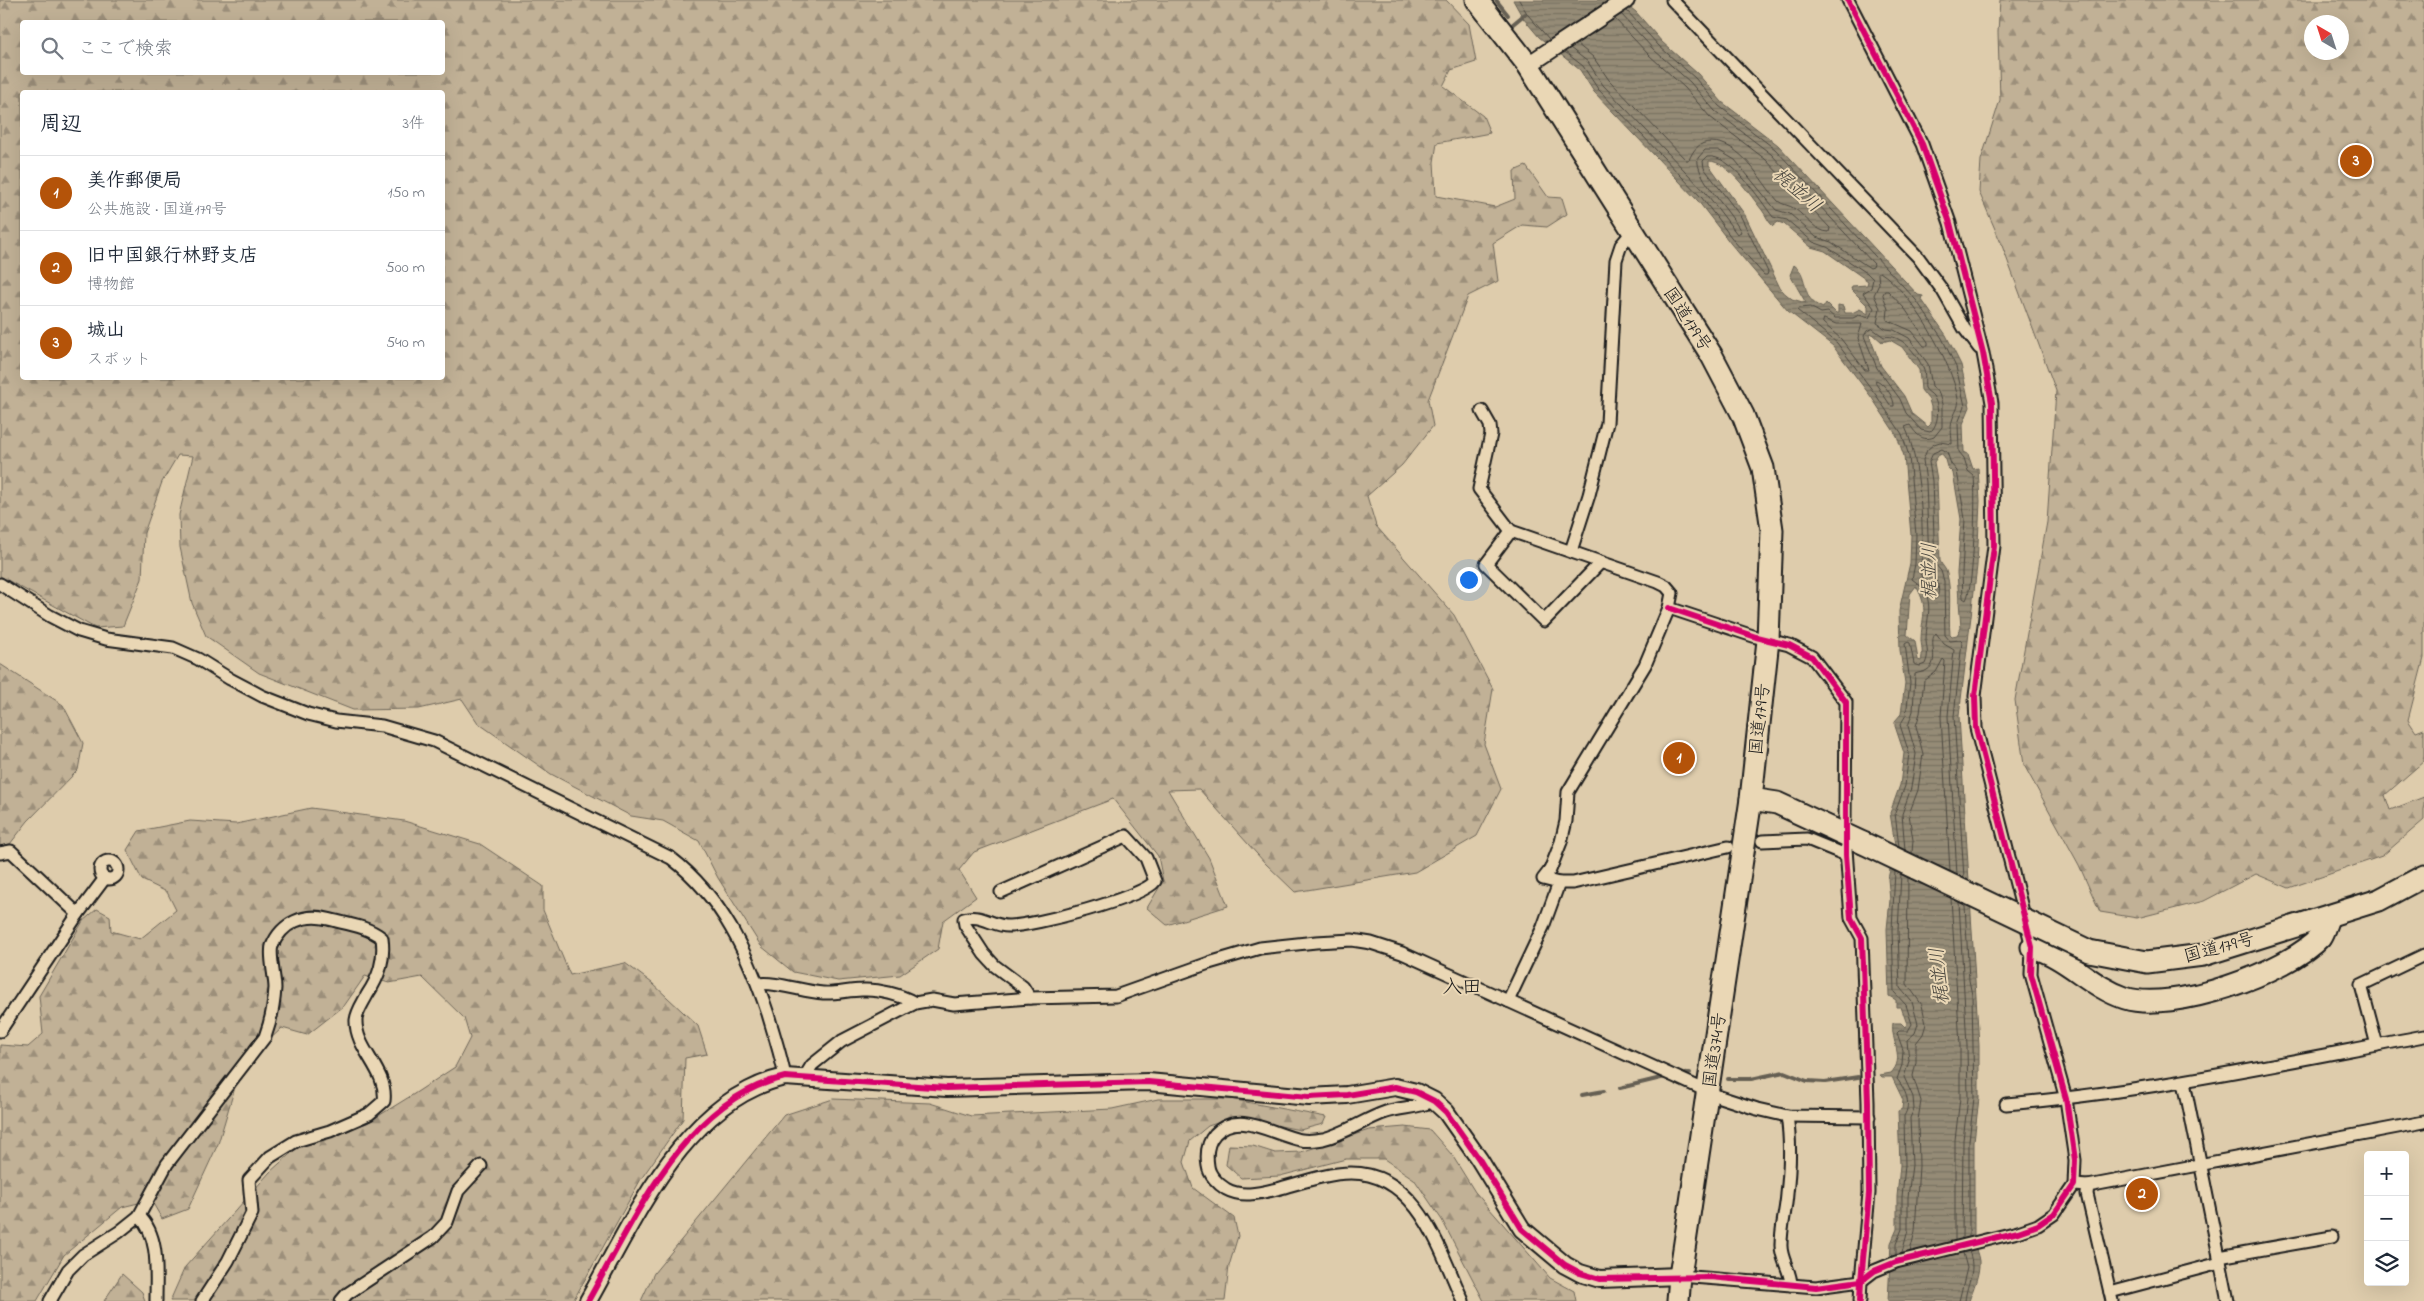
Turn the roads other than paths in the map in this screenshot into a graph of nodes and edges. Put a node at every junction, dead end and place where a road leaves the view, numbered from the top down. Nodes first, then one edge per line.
1 (1477, 0) edge
2 (1626, 0) edge
3 (1672, 0) edge
4 (1848, 0) edge
5 (1528, 65) junction
6 (1632, 232) junction
7 (1982, 353) junction
8 (1482, 411) dead end
9 (1511, 531) junction
10 (1571, 551) junction
11 (1600, 563) junction
12 (0, 584) edge
13 (1669, 608) junction
14 (1768, 640) junction
15 (1751, 799) junction
16 (1845, 819) dead end
17 (1762, 841) dead end
18 (1728, 847) dead end
19 (1851, 849) junction
20 (0, 853) edge
21 (2424, 876) edge
22 (105, 878) dead end
23 (1559, 883) junction
24 (1001, 892) dead end
25 (78, 914) junction
26 (2329, 916) junction
27 (2032, 947) junction
28 (2424, 955) edge
29 (758, 984) junction
30 (1030, 998) junction
31 (1508, 1001) junction
32 (915, 1003) junction
33 (0, 1031) edge
34 (2424, 1036) edge
35 (2377, 1045) junction
36 (785, 1077) junction
37 (804, 1078) junction
38 (2184, 1082) junction
39 (1708, 1090) junction
40 (2066, 1099) junction
41 (1434, 1101) junction
42 (2006, 1104) dead end
43 (1787, 1116) junction
44 (1869, 1117) junction
45 (2424, 1122) edge
46 (2201, 1164) junction
47 (481, 1166) dead end
48 (2074, 1185) junction
49 (2088, 1186) junction
50 (139, 1216) junction
51 (2332, 1237) dead end
52 (2220, 1260) junction
53 (1680, 1276) junction
54 (1861, 1281) junction
55 (1791, 1285) junction
56 (2111, 1297) edge
57 (50, 1301) edge
58 (156, 1301) edge
59 (202, 1301) edge
60 (341, 1301) edge
61 (588, 1301) edge
62 (1463, 1301) edge
63 (1678, 1301) edge
64 (1860, 1301) edge
65 (2228, 1301) edge

1 - 5 highway, 国道179号
2 - 5 street
3 - 7 street
4 - 7 street
5 - 6 highway, 国道179号
6 - 10 street
6 - 14 highway, 国道179号
7 - 27 street
8 - 9 street
9 - 10 street
9 - 11 street
10 - 11 street
11 - 13 street
12 - 29 street
13 - 14 street
13 - 23 street
14 - 15 highway, 国道179号
14 - 16 street
15 - 19 highway, 国道179号
15 - 39 highway, 国道374号
17 - 19 street
18 - 23 street
19 - 26 highway, 国道179号, bridge
19 - 44 street
20 - 25 street
21 - 26 highway, 国道179号
22 - 25 street
23 - 31 street
24 - 30 street
25 - 33 street
26 - 27 highway
27 - 40 street
28 - 35 street
29 - 32 street
29 - 36 street
30 - 31 street
30 - 32 street
31 - 39 street
32 - 37 street
34 - 35 street
35 - 38 street
36 - 37 street
36 - 61 street
37 - 41 street
38 - 40 street
38 - 46 street
39 - 43 street
39 - 53 highway, 国道374号
40 - 42 street
40 - 48 street
41 - 53 street
41 - 62 street
43 - 44 street
43 - 55 street
44 - 54 street
45 - 46 street
46 - 49 street
46 - 52 street
47 - 60 street
48 - 49 street
48 - 54 street
49 - 56 street
50 - 57 street
50 - 58 street
50 - 59 street
51 - 52 street
52 - 56 street
52 - 65 street
53 - 55 street
53 - 63 highway, 国道374号
54 - 55 street
54 - 64 street

